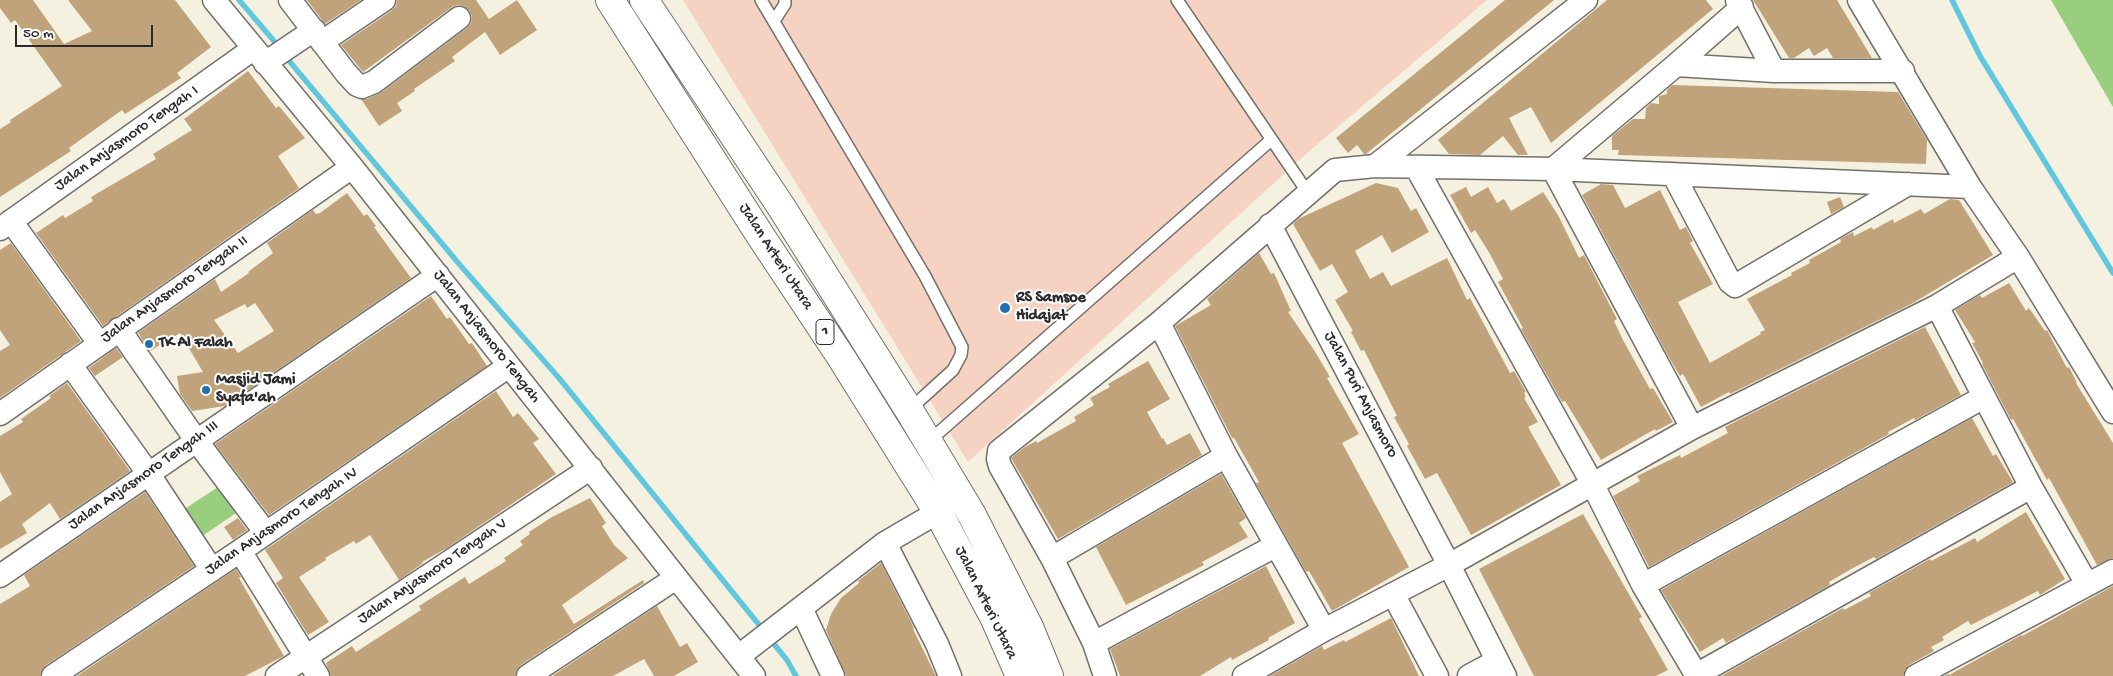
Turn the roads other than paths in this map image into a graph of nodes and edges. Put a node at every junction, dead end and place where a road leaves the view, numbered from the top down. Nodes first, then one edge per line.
1 (214, 0) edge
2 (290, 0) edge
3 (384, 0) edge
4 (610, 0) edge
5 (644, 0) edge
6 (761, 0) edge
7 (785, 0) edge
8 (1177, 0) edge
9 (1586, 0) edge
10 (1859, 0) edge
11 (1740, 3) edge
12 (459, 18) dead end
13 (774, 21) junction
14 (318, 36) junction
15 (259, 56) junction
16 (1676, 65) junction
17 (1774, 71) junction
18 (1902, 71) junction
19 (1271, 140) junction
20 (1375, 166) junction
21 (352, 167) junction
22 (1416, 167) junction
23 (1553, 169) junction
24 (1673, 174) junction
25 (1908, 184) junction
26 (1970, 187) junction
27 (1308, 193) junction
28 (6, 225) edge
29 (1270, 225) junction
30 (2018, 257) junction
31 (438, 275) junction
32 (1937, 306) junction
33 (1159, 323) junction
34 (119, 329) junction
35 (100, 343) junction
36 (70, 364) junction
37 (509, 366) junction
38 (1984, 397) junction
39 (909, 410) junction
40 (2113, 412) edge
41 (0, 414) edge
42 (1692, 428) junction
43 (196, 440) junction
44 (928, 442) junction
45 (1226, 456) junction
46 (590, 468) junction
47 (148, 473) junction
48 (1592, 483) junction
49 (2031, 488) junction
50 (938, 512) junction
51 (266, 533) junction
52 (885, 544) junction
53 (1275, 546) junction
54 (240, 551) junction
55 (1052, 558) junction
56 (1449, 565) junction
57 (212, 570) junction
58 (2113, 571) edge
59 (0, 576) edge
60 (676, 578) junction
61 (2087, 584) junction
62 (1643, 585) junction
63 (1393, 594) junction
64 (796, 613) junction
65 (1324, 630) junction
66 (1094, 643) junction
67 (746, 652) junction
68 (306, 656) junction
69 (1501, 668) edge
70 (53, 676) edge
71 (277, 676) edge
72 (318, 676) edge
73 (528, 676) edge
74 (754, 676) edge
75 (833, 676) edge
76 (950, 676) edge
77 (1020, 676) edge
78 (1049, 676) edge
79 (1105, 676) edge
80 (1244, 676) edge
81 (1437, 676) edge
82 (1469, 676) edge
83 (1697, 676) edge
84 (1916, 676) edge

1 - 15 street, Jalan Anjasmoro Tengah
2 - 14 street
3 - 14 street, Jalan Anjasmoro Tengah I
4 - 50 highway, Jalan Arteri Utara / 1
5 - 39 highway, Jalan Arteri Utara / 1
6 - 13 lane
7 - 13 lane
8 - 19 lane
9 - 20 street
10 - 18 street
11 - 16 street
11 - 17 street
12 - 14 street
13 - 39 lane
14 - 15 street, Jalan Anjasmoro Tengah I
15 - 21 street, Jalan Anjasmoro Tengah
15 - 28 street, Jalan Anjasmoro Tengah I
16 - 17 street
16 - 23 street
17 - 18 street
18 - 26 street
19 - 27 lane
19 - 44 lane
20 - 22 street
20 - 27 street
21 - 31 street, Jalan Anjasmoro Tengah
21 - 34 street, Jalan Anjasmoro Tengah II
22 - 23 street
22 - 48 street
23 - 24 street
23 - 42 street
24 - 25 street
24 - 25 street
25 - 26 street
26 - 30 street
27 - 29 street
28 - 35 street
29 - 33 street
29 - 56 street, Jalan Puri Anjasmoro
30 - 32 street
30 - 40 street
31 - 37 street, Jalan Anjasmoro Tengah
31 - 43 street, Jalan Anjasmoro Tengah III
32 - 38 street
32 - 42 street
33 - 45 street
33 - 55 street
34 - 35 street, Jalan Anjasmoro Tengah II
34 - 43 street
35 - 36 street, Jalan Anjasmoro Tengah II
36 - 41 street, Jalan Anjasmoro Tengah II
36 - 47 street
37 - 46 street, Jalan Anjasmoro Tengah
37 - 51 street, Jalan Anjasmoro Tengah IV
38 - 49 street
38 - 62 street
39 - 44 highway, Jalan Arteri Utara / 1
42 - 48 street
43 - 47 street, Jalan Anjasmoro Tengah III
43 - 51 street
44 - 78 highway, Jalan Arteri Utara / 1
45 - 53 street
45 - 55 street
46 - 60 street, Jalan Anjasmoro Tengah
46 - 68 street, Jalan Anjasmoro Tengah V
47 - 57 street
47 - 59 street, Jalan Anjasmoro Tengah III
48 - 56 street
48 - 62 street
49 - 61 street
49 - 83 street
50 - 52 street
50 - 77 highway, Jalan Arteri Utara / 1
51 - 54 street, Jalan Anjasmoro Tengah IV
52 - 64 street
52 - 76 street
53 - 65 street
53 - 66 street
54 - 57 street, Jalan Anjasmoro Tengah IV
54 - 68 street
55 - 66 street
56 - 63 street
56 - 69 street, Jalan Puri Anjasmoro
57 - 70 street, Jalan Anjasmoro Tengah IV
58 - 61 street
60 - 67 street, Jalan Anjasmoro Tengah
60 - 73 street
61 - 84 street
62 - 83 street
63 - 65 street
63 - 81 street
64 - 67 street
64 - 75 street
65 - 80 street
66 - 79 street
67 - 74 street, Jalan Anjasmoro Tengah
68 - 71 street, Jalan Anjasmoro Tengah V
68 - 72 street
69 - 82 street, Jalan Puri Anjasmoro

